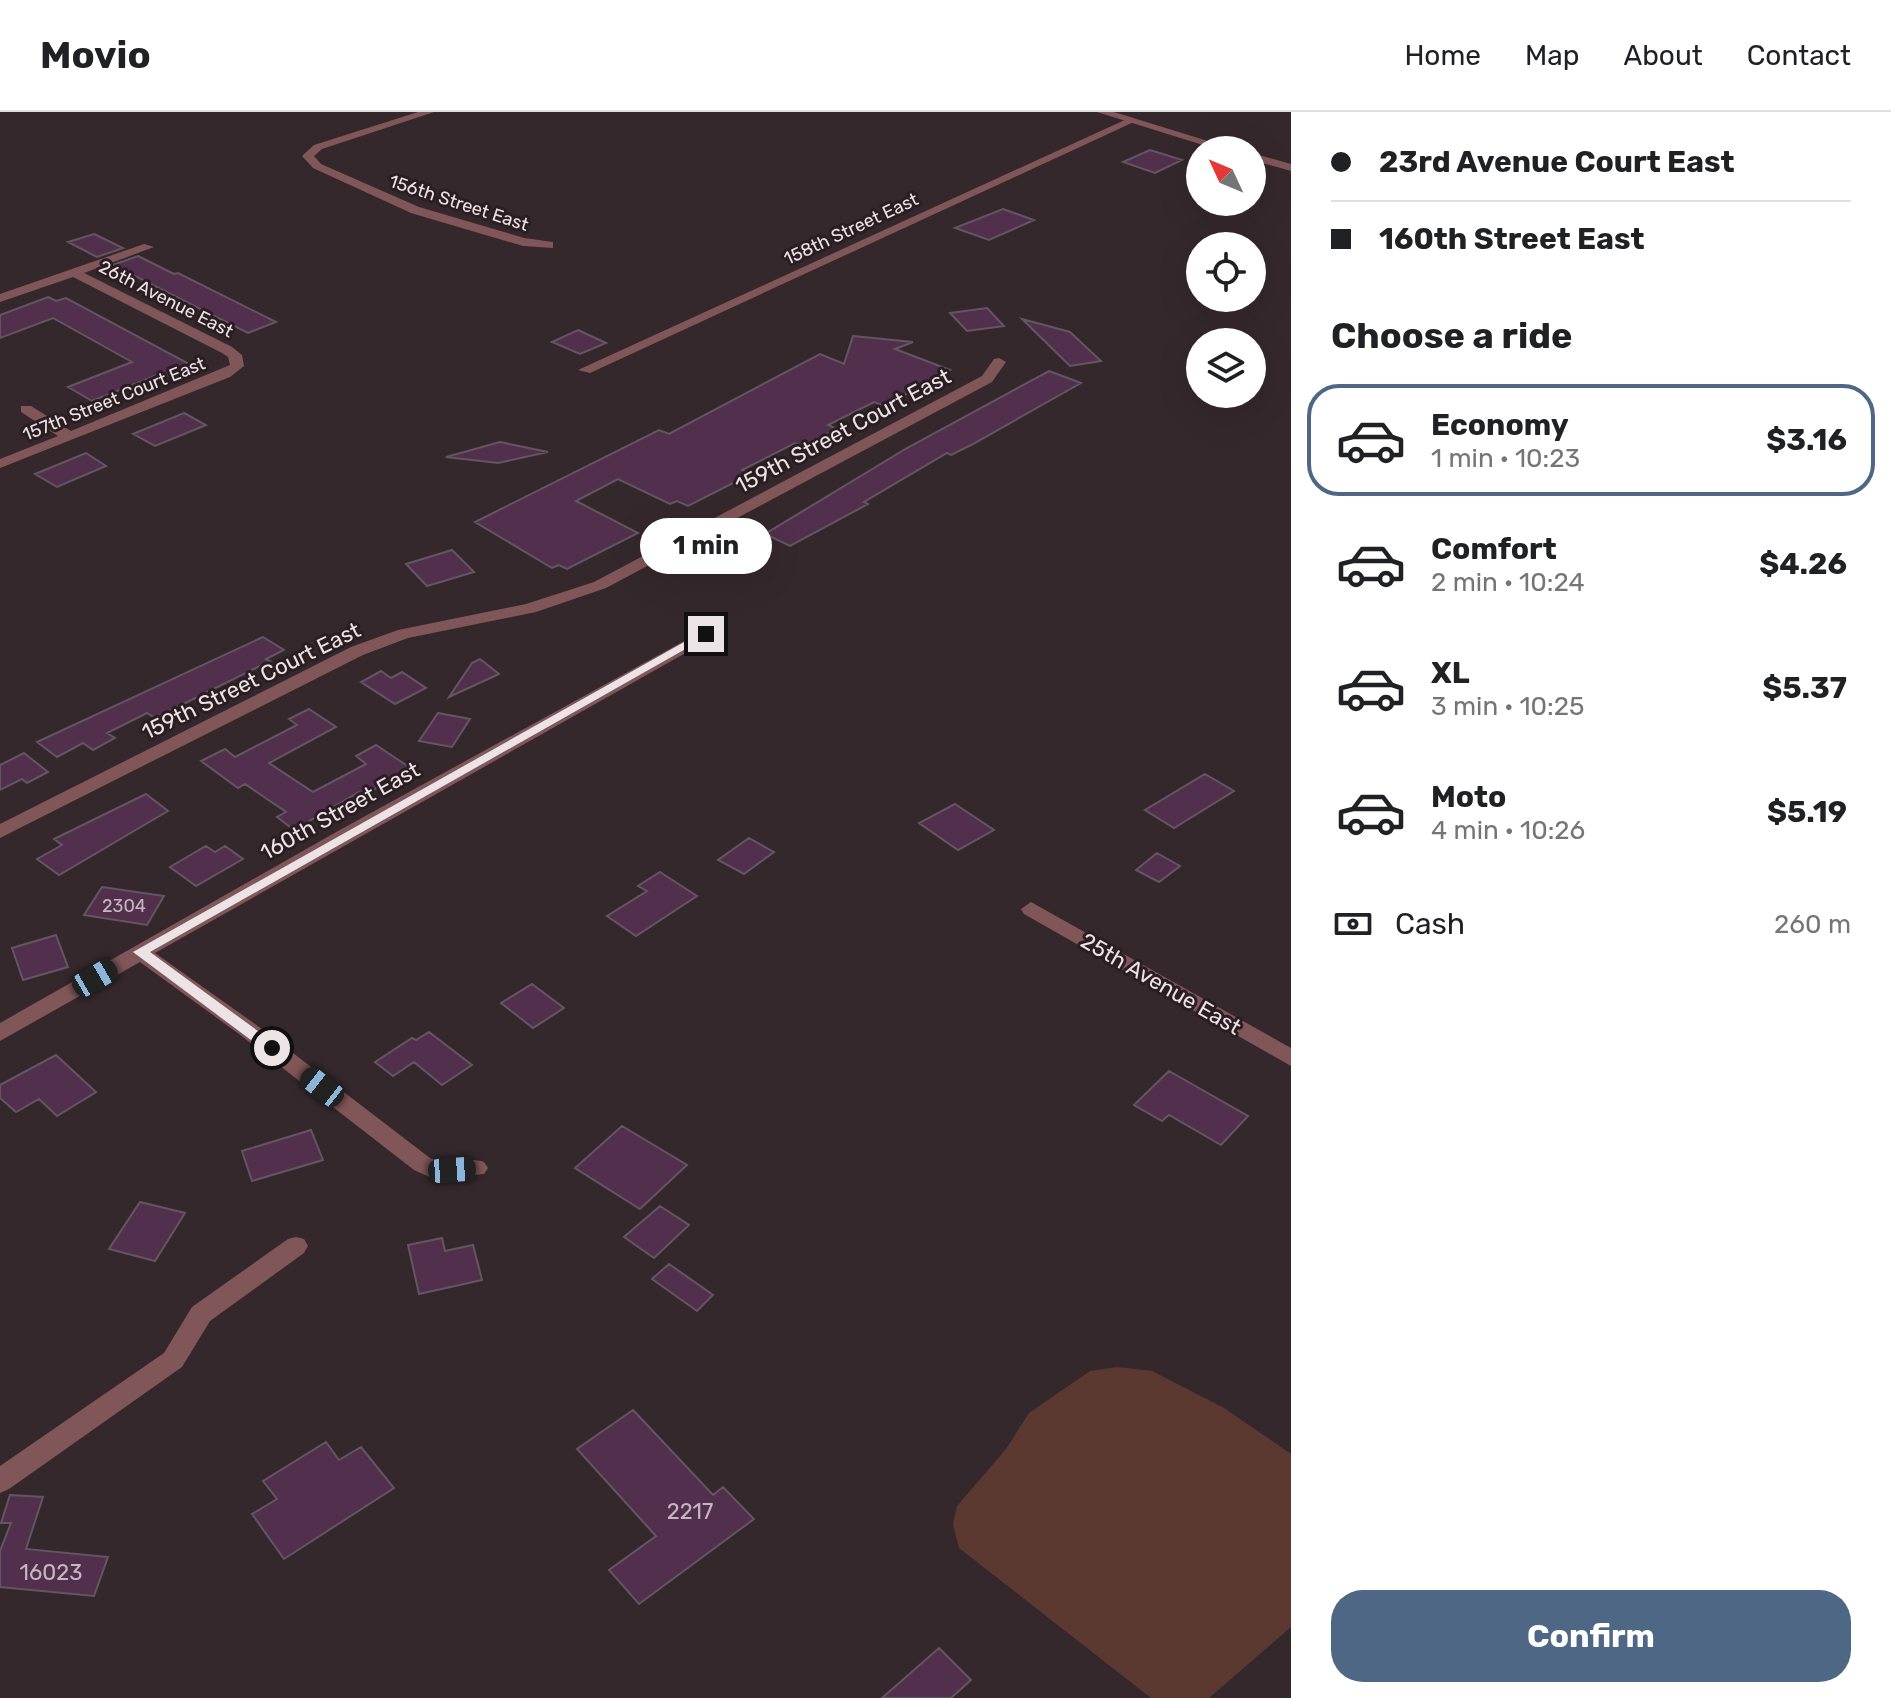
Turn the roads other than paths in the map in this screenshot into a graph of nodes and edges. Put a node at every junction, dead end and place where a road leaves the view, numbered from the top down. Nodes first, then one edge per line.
1 (429, 112) edge
2 (1102, 112) edge
3 (1131, 121) junction
4 (1186, 137) edge
5 (1266, 160) edge
6 (1291, 168) edge
7 (549, 245) dead end
8 (148, 247) dead end
9 (74, 273) junction
10 (0, 298) edge
11 (238, 362) joint
12 (999, 362) dead end
13 (585, 370) dead end
14 (26, 409) dead end
15 (69, 436) junction
16 (0, 464) edge
17 (706, 634) dead end
18 (0, 832) edge
19 (1031, 909) dead end
20 (140, 952) junction
21 (0, 1033) edge
22 (1291, 1058) edge
23 (476, 1168) dead end
24 (296, 1246) dead end
25 (0, 1481) edge

1 - 7 street, 156th Street East
2 - 3 street
3 - 4 street
3 - 13 street, 158th Street East
5 - 6 street
8 - 9 street
9 - 10 street
9 - 11 street, 26th Avenue East
11 - 15 street, 157th Street Court East
12 - 18 street, 159th Street Court East
14 - 15 street
15 - 16 street, 157th Street Court East
17 - 20 street, 160th Street East
19 - 22 street, 25th Avenue East
20 - 21 street, 160th Street East
20 - 23 street
24 - 25 street

